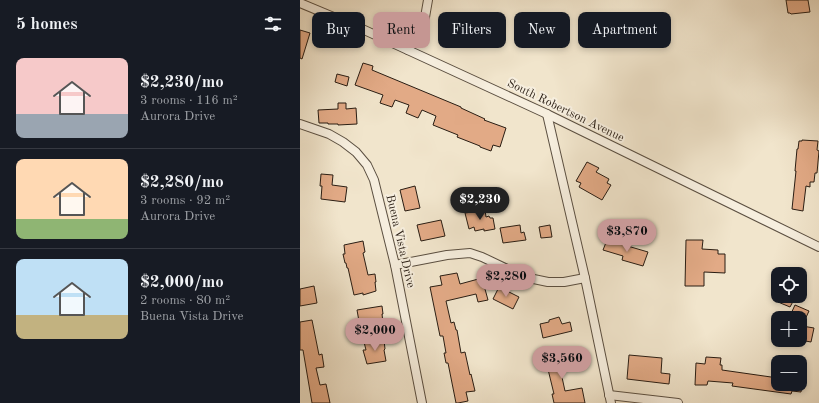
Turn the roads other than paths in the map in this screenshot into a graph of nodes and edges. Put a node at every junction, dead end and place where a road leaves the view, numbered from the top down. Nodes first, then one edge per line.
1 (428, 0) edge
2 (300, 3) edge
3 (408, 50) junction
4 (547, 114) junction
5 (300, 124) edge
6 (819, 247) edge
7 (395, 265) junction
8 (585, 278) junction
9 (610, 399) edge
10 (422, 403) edge
11 (678, 403) edge

1 - 3 street
2 - 3 street, South Robertson Avenue
3 - 4 street, South Robertson Avenue
4 - 6 street, South Robertson Avenue
4 - 8 street
5 - 7 street, Buena Vista Drive
7 - 8 street
7 - 10 street, Buena Vista Drive
8 - 9 street
9 - 11 street

